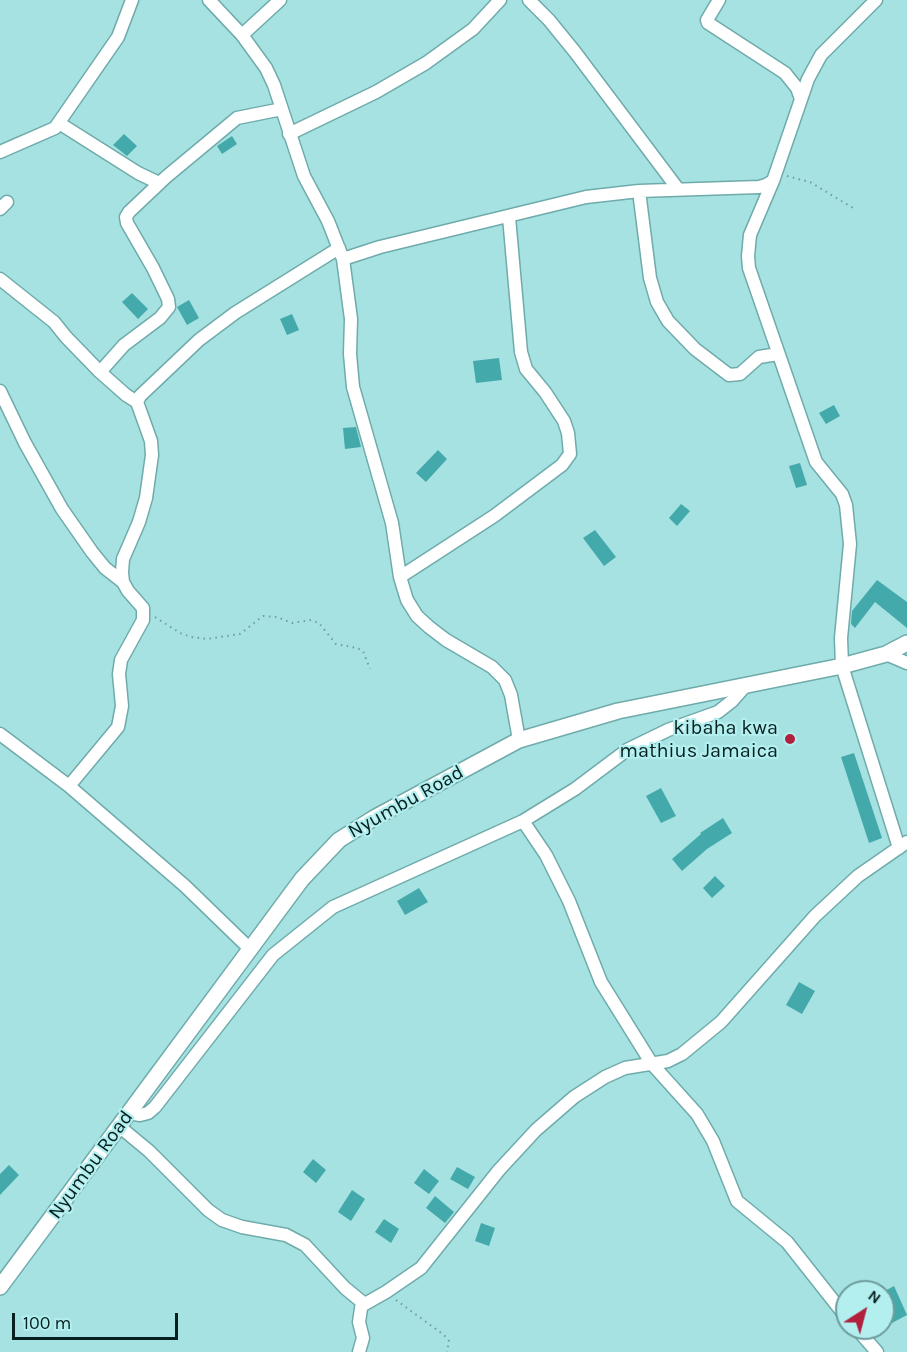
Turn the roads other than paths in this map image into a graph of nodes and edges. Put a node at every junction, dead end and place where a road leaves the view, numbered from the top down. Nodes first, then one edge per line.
1 (132, 0) edge
2 (209, 0) edge
3 (280, 0) edge
4 (500, 0) edge
5 (529, 0) edge
6 (719, 0) edge
7 (876, 0) edge
8 (242, 35) junction
9 (801, 99) junction
10 (282, 109) junction
11 (59, 123) junction
12 (289, 134) junction
13 (0, 152) edge
14 (774, 178) junction
15 (159, 183) junction
16 (678, 189) junction
17 (639, 191) junction
18 (509, 217) junction
19 (341, 254) junction
20 (0, 279) edge
21 (778, 354) junction
22 (100, 372) junction
23 (0, 391) edge
24 (137, 402) junction
25 (400, 577) junction
26 (123, 582) junction
27 (907, 643) edge
28 (886, 654) junction
29 (907, 663) edge
30 (842, 666) junction
31 (747, 684) junction
32 (0, 734) edge
33 (519, 740) junction
34 (69, 786) junction
35 (523, 821) junction
36 (903, 845) edge
37 (250, 949) junction
38 (652, 1064) junction
39 (129, 1113) junction
40 (120, 1127) junction
41 (0, 1287) edge
42 (835, 1303) edge
43 (363, 1305) junction
44 (866, 1340) edge
45 (358, 1352) edge
46 (877, 1352) edge

1 - 11 street
2 - 8 street
3 - 8 street
4 - 12 street
5 - 16 street
6 - 9 street
7 - 9 street
8 - 10 street
9 - 14 street
10 - 12 street
10 - 15 street
11 - 13 street
11 - 15 street
12 - 19 street
14 - 16 street
14 - 21 street
15 - 22 street
16 - 17 street
17 - 18 street
17 - 21 street
18 - 19 street
18 - 25 street
19 - 24 street
19 - 25 street
20 - 22 street
21 - 30 street
22 - 24 street
23 - 26 street
24 - 26 street
25 - 33 street
26 - 34 street
27 - 28 street, Nyumbu Road
28 - 29 street
28 - 30 street, Nyumbu Road
30 - 31 street, Nyumbu Road
30 - 36 street
31 - 33 street, Nyumbu Road
31 - 35 street
32 - 34 street
33 - 37 street, Nyumbu Road
34 - 37 street
35 - 38 street
35 - 39 street
36 - 38 street
37 - 39 street, Nyumbu Road
38 - 42 street
38 - 43 street
39 - 40 street, Nyumbu Road
40 - 41 street, Nyumbu Road
40 - 43 street
43 - 45 street
44 - 46 street

